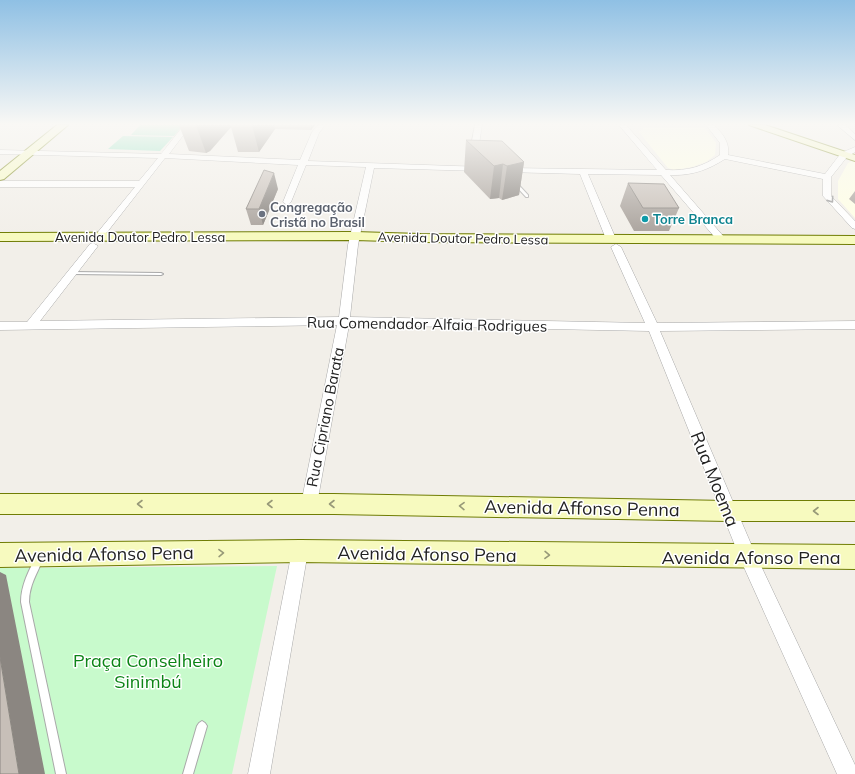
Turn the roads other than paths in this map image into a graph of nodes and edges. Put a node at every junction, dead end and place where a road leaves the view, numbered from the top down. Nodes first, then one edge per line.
1 (21, 161) edge
2 (159, 161) edge
3 (266, 161) edge
4 (472, 161) edge
5 (654, 161) edge
6 (716, 161) edge
7 (749, 161) edge
8 (843, 161) edge
9 (304, 163) junction
10 (371, 165) junction
11 (471, 168) junction
12 (583, 172) junction
13 (665, 174) junction
14 (0, 177) edge
15 (827, 177) junction
16 (514, 181) edge
17 (0, 184) edge
18 (140, 184) junction
19 (527, 196) dead end
20 (287, 202) dead end
21 (855, 226) edge
22 (0, 237) edge
23 (721, 239) junction
24 (855, 240) edge
25 (354, 241) junction
26 (95, 242) junction
27 (613, 243) junction
28 (0, 245) edge
29 (855, 247) edge
30 (72, 272) junction
31 (161, 274) dead end
32 (344, 321) junction
33 (855, 325) edge
34 (0, 326) edge
35 (30, 326) junction
36 (653, 327) junction
37 (0, 504) edge
38 (308, 504) junction
39 (728, 511) junction
40 (855, 512) edge
41 (300, 552) junction
42 (0, 555) edge
43 (41, 556) junction
44 (748, 557) junction
45 (855, 558) edge
46 (202, 726) dead end
47 (61, 774) edge
48 (188, 774) edge
49 (259, 774) edge
50 (848, 774) edge

1 - 14 main road
2 - 18 street
3 - 9 street
4 - 11 street
5 - 13 street
6 - 13 street
7 - 15 street
8 - 15 street
9 - 10 street
9 - 20 street
10 - 11 street
10 - 25 street, Rua Cipriano Barata
11 - 12 street
12 - 13 street
12 - 27 street, Rua Moema
13 - 23 street
15 -> 21 street
16 - 19 lane
17 - 18 street
18 - 26 street
22 - 26 main road, Avenida Doutor Pedro Lessa
23 - 24 main road, Avenida Doutor Pedro Lessa
23 - 27 main road, Avenida Doutor Pedro Lessa
25 - 26 main road, Avenida Doutor Pedro Lessa
25 - 27 main road, Avenida Doutor Pedro Lessa
25 - 32 street, Rua Cipriano Barata
26 - 28 main road, Avenida Doutor Pedro Lessa
26 - 30 street
27 - 29 main road, Avenida Doutor Pedro Lessa
27 - 36 street, Rua Moema
30 - 31 lane
30 - 35 street
32 - 35 street, Rua Comendador Alfaia Rodrigues
32 - 36 street, Rua Comendador Alfaia Rodrigues
32 - 38 street, Rua Cipriano Barata
33 - 36 street, Rua Comendador Alfaia Rodrigues
34 - 35 street, Rua Comendador Alfaia Rodrigues
36 - 39 street, Rua Moema
38 -> 37 main road
39 -> 38 main road, Avenida Affonso Penna
40 -> 39 main road, Avenida Affonso Penna
39 - 44 street, Rua Moema
43 -> 41 main road, Avenida Afonso Pena
41 -> 44 main road, Avenida Afonso Pena
41 - 49 street
42 - 43 main road, Avenida Afonso Pena
43 - 47 lane
44 - 45 main road, Avenida Afonso Pena
44 - 50 street, Rua Moema
46 - 48 lane

